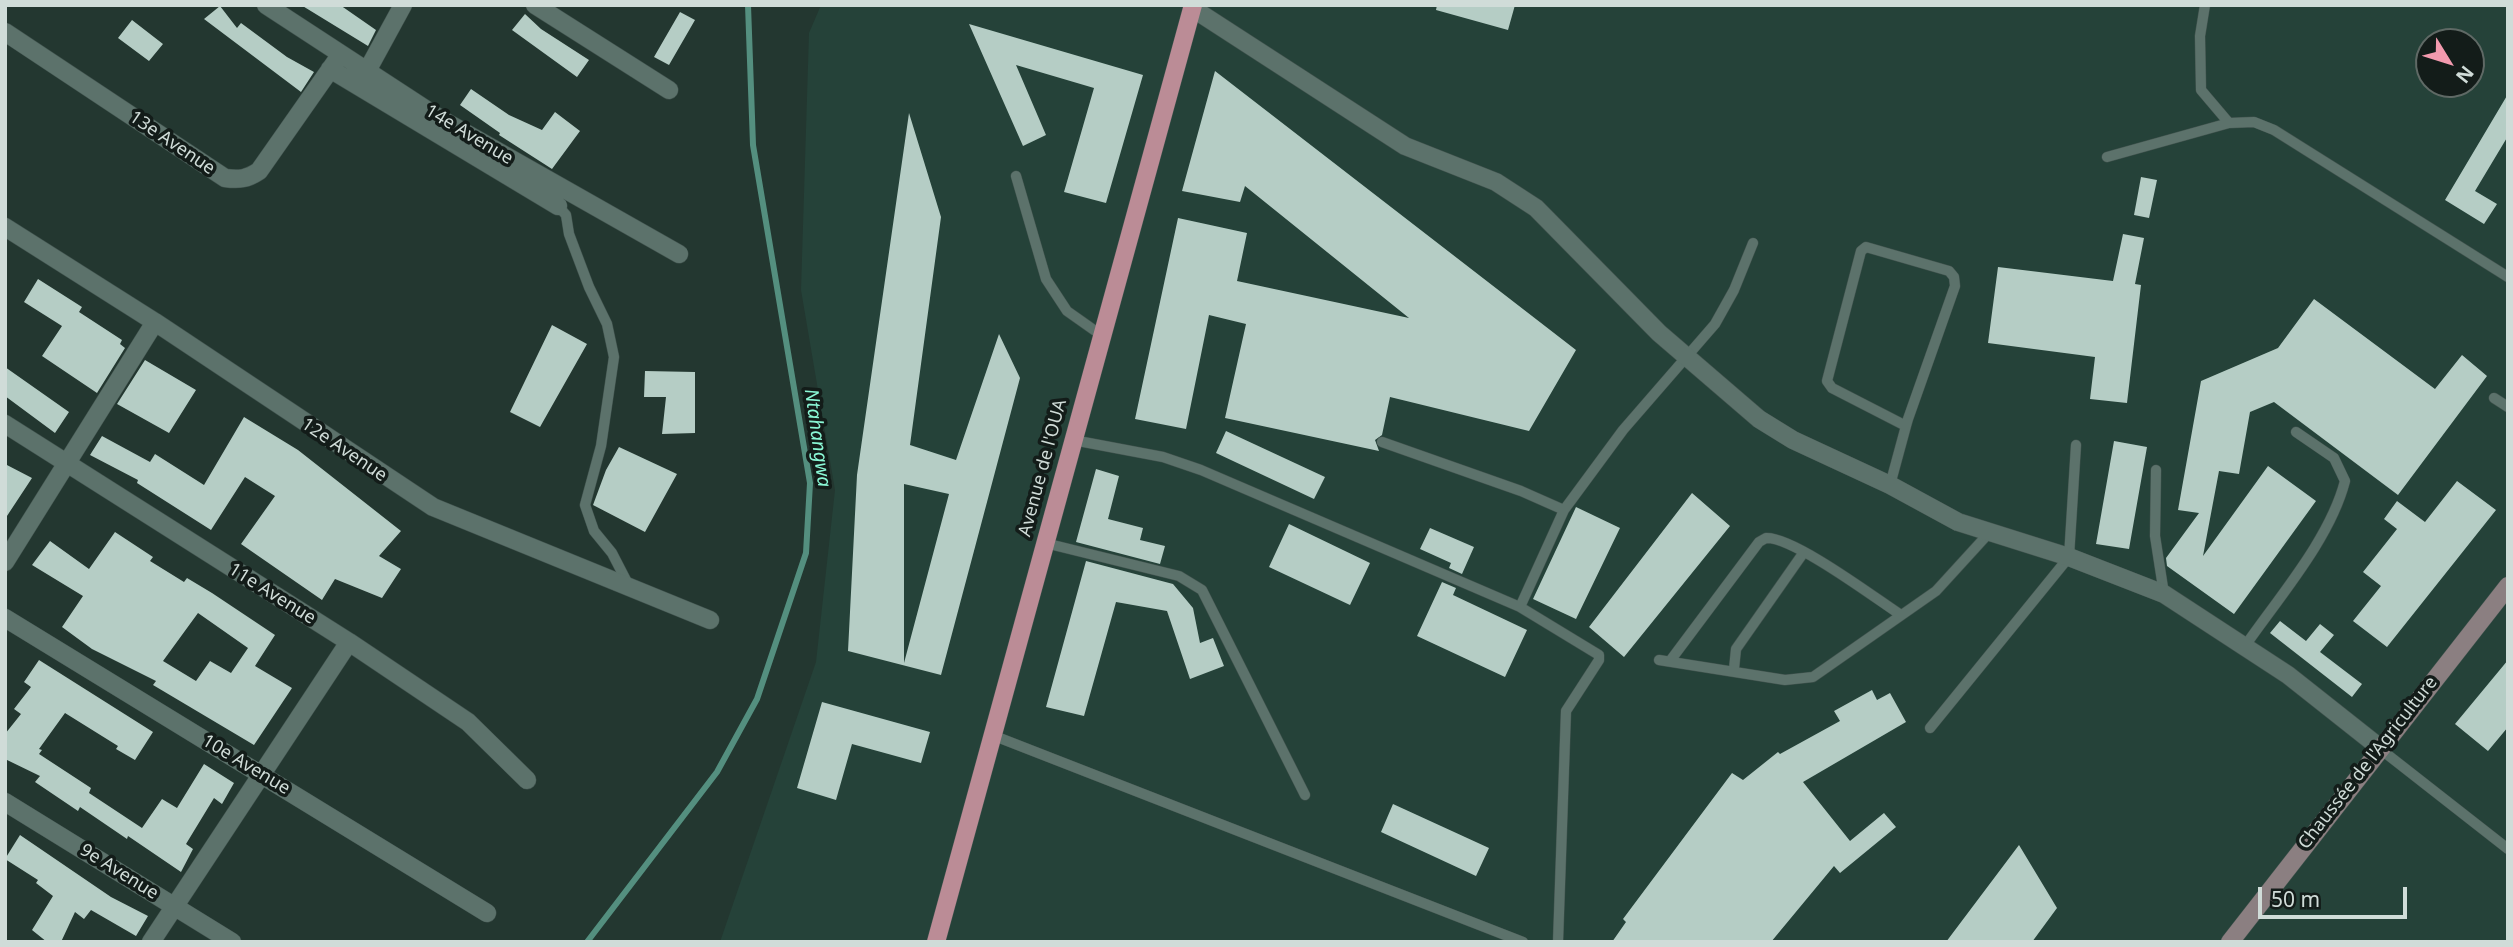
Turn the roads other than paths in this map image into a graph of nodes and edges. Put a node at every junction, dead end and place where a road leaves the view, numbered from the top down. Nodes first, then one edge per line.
1 (266, 5) edge
2 (403, 5) edge
3 (535, 5) edge
4 (2205, 5) edge
5 (1193, 7) edge
6 (5, 32) edge
7 (341, 54) junction
8 (330, 69) junction
9 (367, 71) junction
10 (668, 90) dead end
11 (2229, 123) junction
12 (2107, 158) dead end
13 (1016, 176) dead end
14 (558, 206) joint
15 (5, 227) edge
16 (1753, 243) dead end
17 (679, 254) dead end
18 (2508, 277) edge
19 (155, 322) junction
20 (1101, 335) junction
21 (1686, 356) junction
22 (2494, 398) dead end
23 (2508, 407) edge
24 (5, 424) edge
25 (1906, 426) junction
26 (2296, 432) dead end
27 (1073, 440) junction
28 (1382, 442) dead end
29 (2076, 445) dead end
30 (65, 463) junction
31 (2156, 470) dead end
32 (1890, 485) junction
33 (1564, 510) junction
34 (1989, 533) junction
35 (1045, 543) junction
36 (1804, 552) junction
37 (2069, 557) junction
38 (5, 562) edge
39 (2508, 586) edge
40 (630, 588) junction
41 (2164, 594) junction
42 (1520, 607) junction
43 (1901, 615) junction
44 (5, 618) edge
45 (710, 620) dead end
46 (349, 642) junction
47 (2245, 646) junction
48 (1734, 669) junction
49 (1930, 728) dead end
50 (992, 735) junction
51 (2379, 747) junction
52 (264, 776) junction
53 (527, 780) dead end
54 (1305, 795) dead end
55 (5, 802) edge
56 (2508, 849) edge
57 (175, 907) junction
58 (487, 913) dead end
59 (151, 942) edge
60 (232, 942) edge
61 (936, 942) edge
62 (1523, 942) edge
63 (1558, 942) edge
64 (2230, 942) edge

1 - 7 street, 14e Avenue
2 - 9 street
3 - 10 street
4 - 11 lane
5 - 20 main road, Avenue de l'OUA
5 - 21 street
6 - 8 street, 13e Avenue
7 - 8 street, 13e Avenue
7 - 9 street, 14e Avenue
8 - 14 street
9 - 17 street, 14e Avenue
11 - 12 lane
11 - 18 lane
13 - 20 lane
14 - 40 lane
15 - 19 street, 12e Avenue
16 - 21 lane
19 - 30 street
19 - 40 street, 12e Avenue
20 - 27 main road, Avenue de l'OUA
21 - 32 street
21 - 33 lane
22 - 23 lane
24 - 30 street, 11e Avenue
25 - 25 lane
25 - 32 lane
26 - 47 lane
27 - 35 main road, Avenue de l'OUA
27 - 42 lane
28 - 33 lane
29 - 37 lane
30 - 38 street
30 - 46 street, 11e Avenue
31 - 41 lane
32 - 34 street
33 - 42 lane
34 - 37 street
34 - 43 lane
35 - 50 main road, Avenue de l'OUA
35 - 54 lane
36 - 43 lane
36 - 48 lane
36 - 48 lane
37 - 41 street
37 - 49 lane
39 - 51 street, Chaussée de l'Agriculture
40 - 45 street, 12e Avenue
41 - 47 street
42 - 63 lane
43 - 48 lane
44 - 52 street, 10e Avenue
46 - 52 street
46 - 53 street, 11e Avenue
47 - 51 street
50 - 61 main road, Avenue de l'OUA
50 - 62 lane
51 - 56 lane
51 - 64 street, Chaussée de l'Agriculture
52 - 57 street
52 - 58 street, 10e Avenue
55 - 57 street, 9e Avenue
57 - 59 street
57 - 60 street, 9e Avenue

